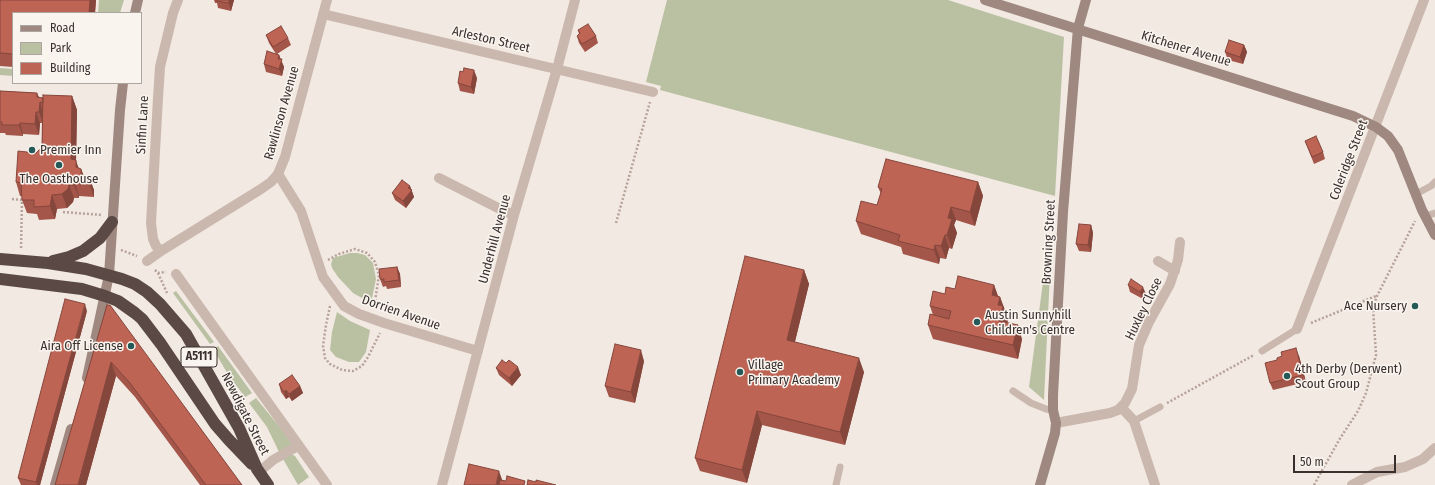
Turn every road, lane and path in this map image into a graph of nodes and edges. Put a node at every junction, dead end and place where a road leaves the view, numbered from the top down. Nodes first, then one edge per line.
1 (138, 0) edge
2 (178, 0) edge
3 (327, 0) edge
4 (575, 0) edge
5 (985, 0) edge
6 (1086, 0) edge
7 (1424, 0) edge
8 (135, 12) edge
9 (323, 14) junction
10 (1078, 28) junction
11 (557, 69) junction
12 (123, 84) edge
13 (653, 92) joint
14 (1376, 127) junction
15 (278, 174) junction
16 (439, 178) dead end
17 (1435, 182) edge
18 (1416, 194) junction
19 (12, 200) dead end
20 (63, 212) dead end
21 (1435, 212) edge
22 (1424, 213) junction
23 (514, 215) junction
24 (112, 219) junction
25 (616, 223) dead end
26 (1435, 235) edge
27 (1180, 242) dead end
28 (161, 251) junction
29 (0, 259) edge
30 (20, 260) junction
31 (147, 261) dead end
32 (1158, 261) dead end
33 (48, 263) junction
34 (318, 264) junction
35 (1175, 271) junction
36 (176, 274) dead end
37 (109, 275) junction
38 (0, 279) edge
39 (105, 296) junction
40 (337, 296) junction
41 (1377, 296) junction
42 (372, 319) junction
43 (384, 323) junction
44 (1297, 329) junction
45 (478, 351) junction
46 (1262, 351) joint
47 (84, 388) edge
48 (1013, 391) dead end
49 (1121, 407) junction
50 (1160, 407) joint
51 (1053, 410) junction
52 (75, 416) edge
53 (1134, 421) junction
54 (1056, 423) junction
55 (298, 446) junction
56 (1435, 448) edge
57 (840, 467) dead end
58 (258, 470) junction
59 (55, 485) edge
60 (268, 485) edge
61 (326, 485) edge
62 (442, 485) edge
63 (836, 485) edge
64 (1040, 485) edge
65 (1155, 485) edge
66 (1314, 485) edge
67 (1352, 485) edge

1 - 8 street
2 - 28 street, Sinfin Lane
3 - 9 street, Rawlinson Avenue
4 - 11 street, Underhill Avenue
5 - 10 street, Kitchener Avenue
6 - 10 street, Browning Street
7 - 14 street, Coleridge Street
9 - 11 street, Arleston Street
9 - 15 street, Rawlinson Avenue
10 - 14 street, Kitchener Avenue
10 - 51 street, Browning Street
11 - 13 street, Arleston Street
11 - 23 street, Underhill Avenue
12 - 24 street, Sinfin Lane
13 - 25 path
14 - 18 street, Kitchener Avenue
14 - 44 street, Coleridge Street
15 - 28 street, Rawlinson Avenue
15 - 34 street, Dorrien Avenue
16 - 23 street
17 - 18 lane
18 - 22 street, Kitchener Avenue
19 - 30 path
20 - 24 path
21 - 22 lane
22 - 26 street, Kitchener Avenue
22 - 41 path
23 - 45 street, Underhill Avenue
24 - 33 highway
24 - 37 street, Sinfin Lane
27 - 35 street, Huxley Close
28 - 31 street, Rawlinson Avenue
29 - 30 highway, A5111
30 - 33 highway, A5111
32 - 35 street, Huxley Close
33 - 37 highway, A5111
34 - 40 street, Dorrien Avenue
34 - 42 path
35 - 49 street, Huxley Close
36 - 55 street, Newdigate Street
37 - 39 street, Sinfin Lane
37 - 58 highway, Newdigate Street / A5111
38 - 39 highway, A5111
39 - 47 street, Sinfin Lane
39 - 58 highway, Newdigate Street / A5111
40 - 42 street, Dorrien Avenue
40 - 43 path
41 - 44 path
41 - 66 path
42 - 43 street, Dorrien Avenue
43 - 45 street, Dorrien Avenue
44 - 46 lane
45 - 62 street, Underhill Avenue
46 - 50 path
48 - 51 lane
49 - 53 street
49 - 54 street
50 - 53 lane
51 - 54 street, Browning Street
52 - 59 street
53 - 65 street
54 - 64 street, Browning Street
55 - 58 street, Newdigate Street
55 - 61 street, Newdigate Street
56 - 67 street
57 - 63 lane
58 - 60 highway, Newdigate Street / A5111

